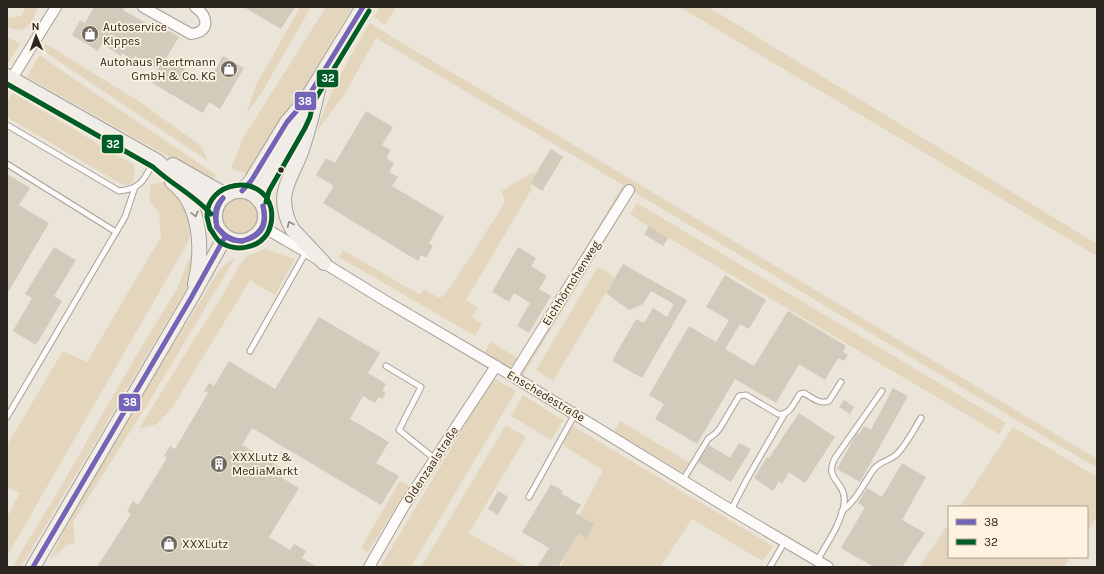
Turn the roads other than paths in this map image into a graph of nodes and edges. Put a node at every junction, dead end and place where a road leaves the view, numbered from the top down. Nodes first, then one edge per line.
1 (56, 7) edge
2 (143, 7) edge
3 (195, 7) edge
4 (363, 7) edge
5 (322, 75) junction
6 (9, 80) edge
7 (306, 100) junction
8 (7, 125) edge
9 (156, 160) junction
10 (7, 164) edge
11 (135, 187) junction
12 (629, 190) dead end
13 (242, 192) junction
14 (227, 195) junction
15 (259, 200) junction
16 (216, 209) junction
17 (263, 227) junction
18 (116, 232) junction
19 (225, 237) junction
20 (306, 252) junction
21 (324, 263) junction
22 (191, 298) junction
23 (250, 351) dead end
24 (386, 366) dead end
25 (496, 366) junction
26 (513, 376) junction
27 (841, 382) dead end
28 (882, 391) dead end
29 (575, 414) junction
30 (784, 415) junction
31 (7, 417) edge
32 (921, 418) dead end
33 (435, 458) junction
34 (683, 480) junction
35 (529, 498) dead end
36 (731, 510) junction
37 (842, 511) junction
38 (785, 541) junction
39 (818, 561) junction
40 (33, 567) edge
41 (369, 567) edge
42 (770, 567) edge
43 (828, 567) edge

1 - 6 street
2 - 3 street
4 - 5 main road
5 - 7 main road
21 -> 5 main road
6 - 9 main road
7 - 13 main road
7 - 15 main road
8 - 11 lane
9 - 11 lane
9 - 14 main road
9 - 16 main road
9 -> 22 main road
10 - 18 lane
11 - 18 lane
12 - 26 street, Eichhörnchenweg
13 - 14 main road
13 - 15 main road
14 - 16 main road
15 - 17 main road
16 - 19 main road
17 - 19 main road
17 - 20 street, Enschedestraße
18 - 31 lane
19 - 22 main road
20 - 21 street, Enschedestraße
20 - 23 lane
21 - 25 street, Enschedestraße
22 - 40 main road
24 - 33 lane
25 - 26 street, Enschedestraße
25 - 33 street, Oldenzaalstraße
26 - 29 street, Enschedestraße
27 - 30 lane
28 - 37 lane
29 - 34 street, Enschedestraße
29 - 35 lane
30 - 34 lane
30 - 36 lane
32 - 37 lane
33 - 41 street, Oldenzaalstraße
34 - 36 street, Enschedestraße
36 - 38 street, Enschedestraße
37 - 39 lane
38 - 39 street, Enschedestraße
38 - 42 lane
39 - 43 street, Enschedestraße

